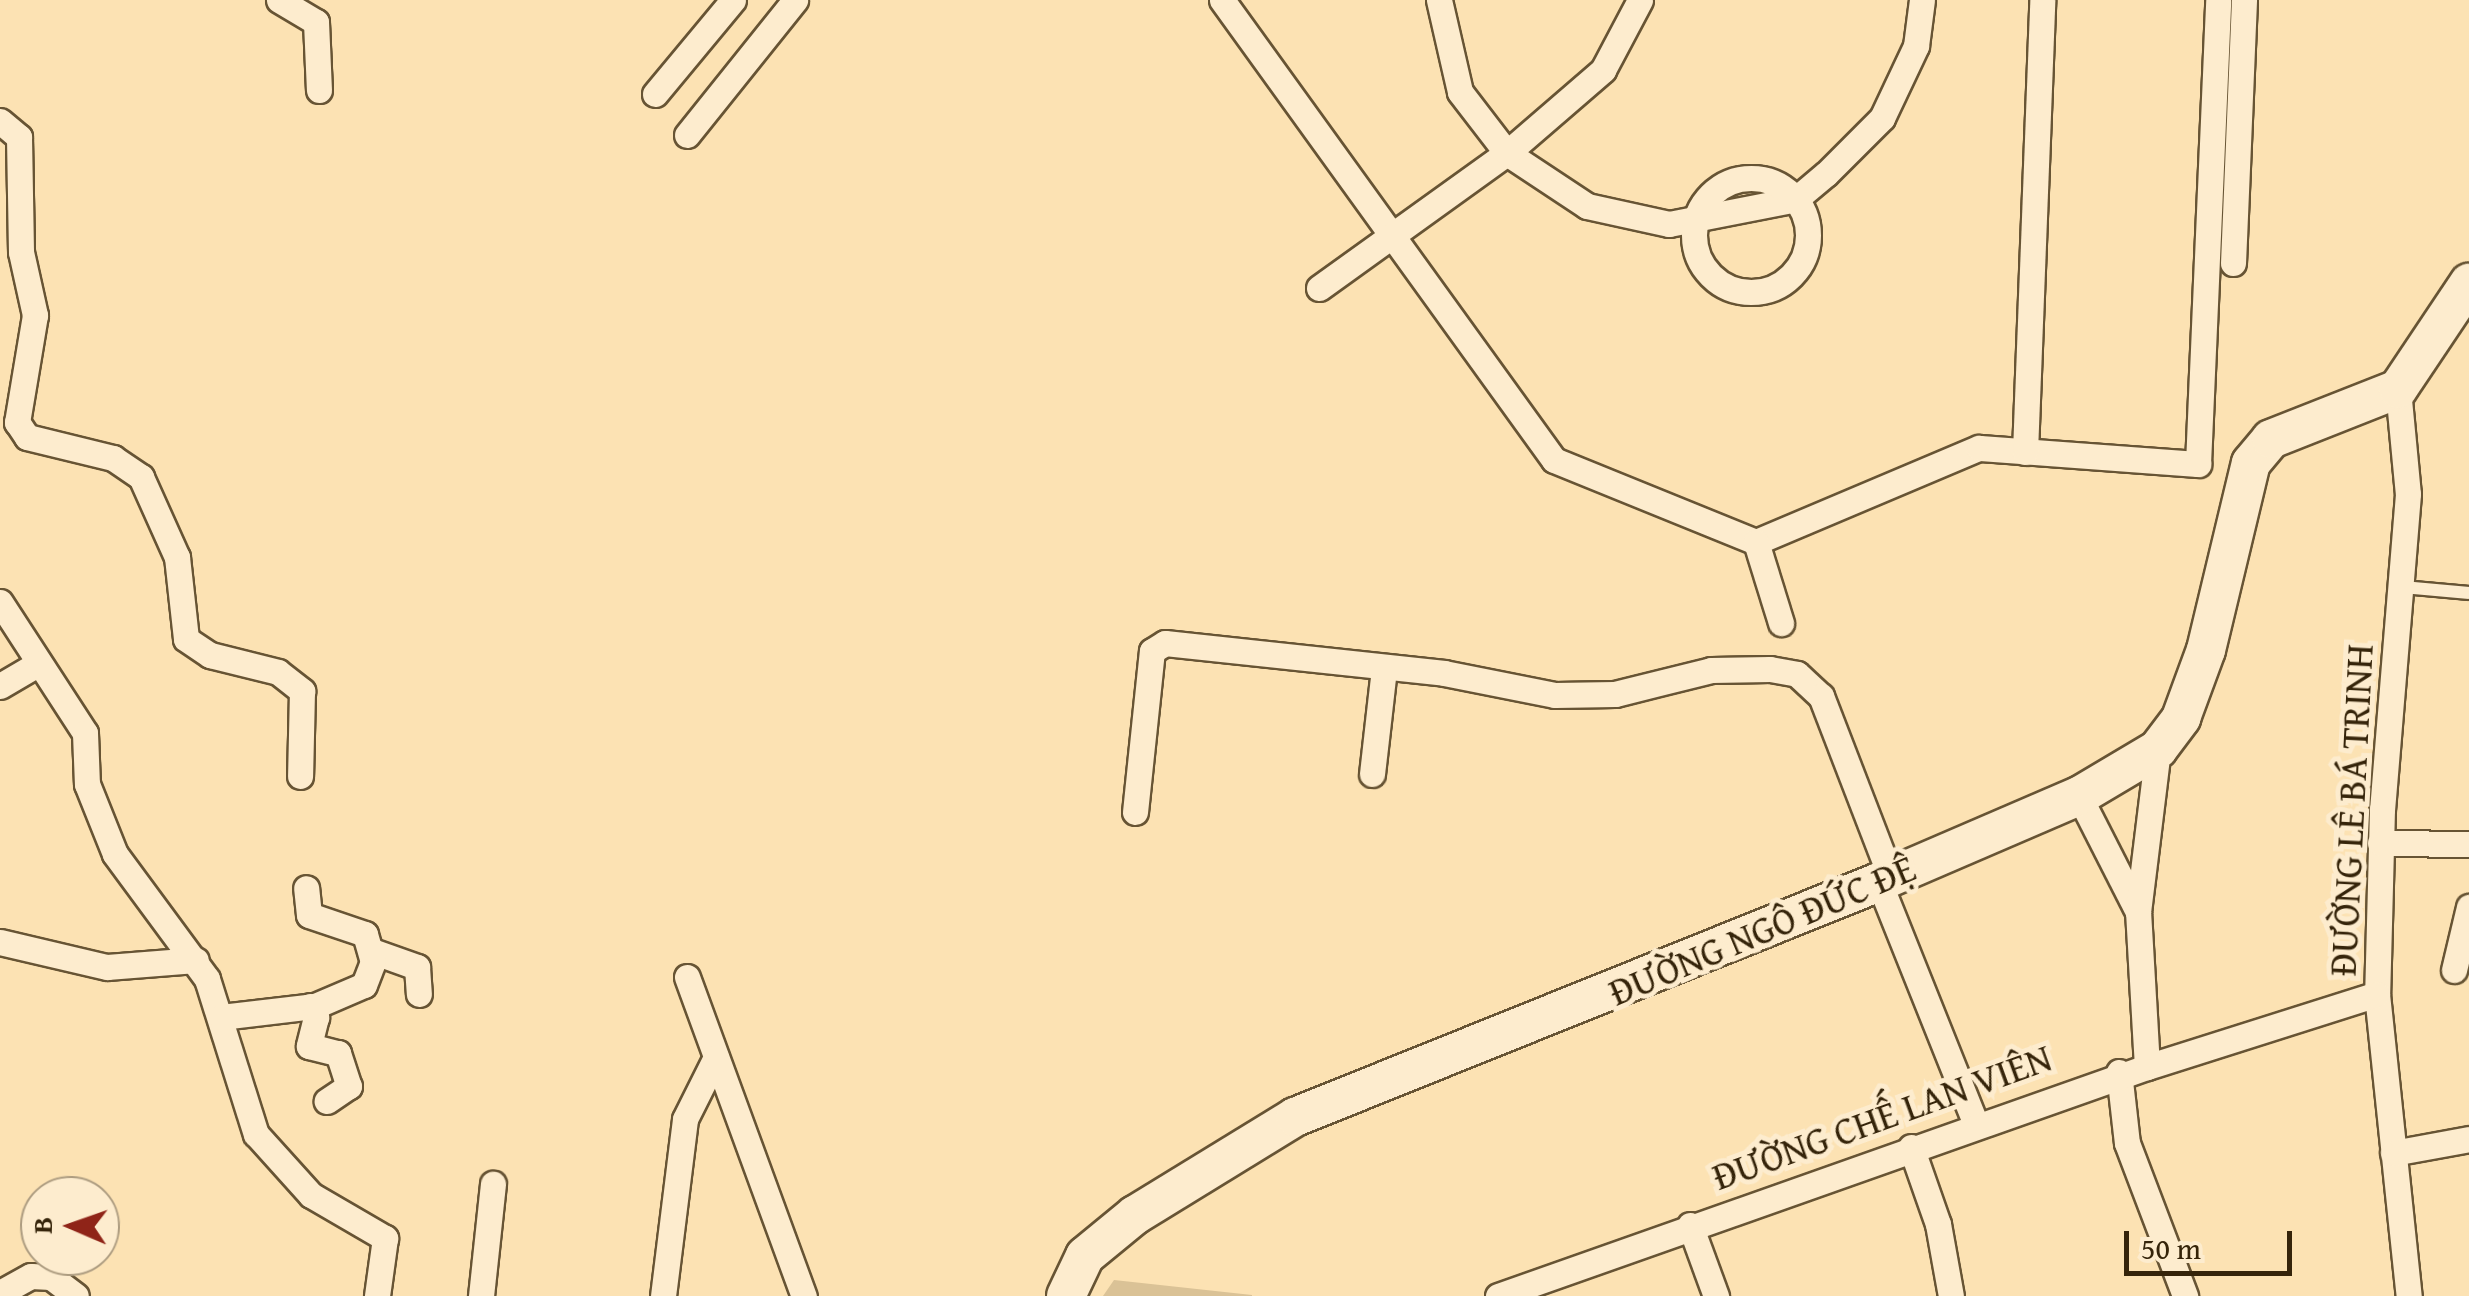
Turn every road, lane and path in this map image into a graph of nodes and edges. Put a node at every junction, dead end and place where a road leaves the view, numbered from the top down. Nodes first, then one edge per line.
1 (279, 0) edge
2 (732, 0) edge
3 (794, 0) edge
4 (1222, 0) edge
5 (1439, 0) edge
6 (1640, 0) edge
7 (1922, 0) edge
8 (2042, 0) edge
9 (2218, 0) edge
10 (2244, 0) edge
11 (319, 90) dead end
12 (655, 94) dead end
13 (0, 121) edge
14 (687, 135) dead end
15 (1507, 153) junction
16 (1796, 199) junction
17 (1695, 224) junction
18 (1392, 237) junction
19 (2232, 263) dead end
20 (2469, 284) edge
21 (1319, 288) dead end
22 (2398, 389) junction
23 (2025, 452) junction
24 (1756, 542) junction
25 (2402, 587) junction
26 (2469, 593) edge
27 (0, 602) edge
28 (1781, 623) dead end
29 (39, 663) junction
30 (1384, 668) junction
31 (0, 686) edge
32 (2158, 749) junction
33 (1372, 774) dead end
34 (300, 776) dead end
35 (2079, 796) junction
36 (1135, 812) dead end
37 (2380, 843) junction
38 (2469, 844) edge
39 (1884, 880) junction
40 (306, 888) dead end
41 (2469, 908) edge
42 (2138, 912) junction
43 (0, 942) edge
44 (372, 951) junction
45 (196, 960) junction
46 (2454, 970) dead end
47 (687, 977) dead end
48 (418, 994) dead end
49 (2377, 994) junction
50 (310, 1006) junction
51 (220, 1017) junction
52 (716, 1057) junction
53 (2147, 1066) junction
54 (2119, 1072) junction
55 (327, 1101) dead end
56 (1976, 1124) junction
57 (2469, 1139) edge
58 (1911, 1146) junction
59 (2393, 1153) junction
60 (493, 1184) dead end
61 (1690, 1225) junction
62 (1556, 1285) edge
63 (0, 1294) edge
64 (76, 1296) edge
65 (378, 1296) edge
66 (480, 1296) edge
67 (663, 1296) edge
68 (804, 1296) edge
69 (1066, 1296) edge
70 (1498, 1296) edge
71 (1716, 1296) edge
72 (1950, 1296) edge
73 (2185, 1296) edge
74 (2409, 1296) edge

1 - 11 street
2 - 12 street
3 - 14 street
4 - 18 street
5 - 15 street
6 - 15 street
7 - 16 street
8 - 23 street
9 - 23 street
10 - 19 street
13 - 34 street
15 - 17 street
15 - 18 street
16 - 17 street
16 - 17 street
18 - 21 street
18 - 24 street
20 - 22 main road
22 - 25 street, ĐƯỜNG LÊ BÁ TRINH
22 - 32 main road, ĐƯỜNG NGÔ ĐỨC ĐỆ
23 - 24 street
24 - 28 street
25 - 26 lane
25 - 37 street, ĐƯỜNG LÊ BÁ TRINH
27 - 29 street
29 - 31 street
29 - 45 street
30 - 33 street
30 - 36 street
30 - 39 street
32 - 35 main road, ĐƯỜNG NGÔ ĐỨC ĐỆ
32 - 42 street
35 - 39 main road, ĐƯỜNG NGÔ ĐỨC ĐỆ
35 - 42 street
37 - 38 street
37 - 49 street, ĐƯỜNG LÊ BÁ TRINH
39 - 56 street
39 - 69 main road, ĐƯỜNG NGÔ ĐỨC ĐỆ
40 - 44 street
41 - 46 street
42 - 53 street
43 - 45 street
44 - 48 street
44 - 50 street
45 - 51 street
47 - 52 street
49 - 53 street, ĐƯỜNG CHẾ LAN VIÊN
49 - 59 street, ĐƯỜNG LÊ BÁ TRINH
50 - 51 street
50 - 55 street
51 - 65 street
52 - 67 street
52 - 68 street
53 - 54 street, ĐƯỜNG CHẾ LAN VIÊN
54 - 56 street, ĐƯỜNG CHẾ LAN VIÊN
54 - 73 street
56 - 58 street, ĐƯỜNG CHẾ LAN VIÊN
57 - 59 street
58 - 61 street, ĐƯỜNG CHẾ LAN VIÊN
58 - 72 street
59 - 74 street, ĐƯỜNG LÊ BÁ TRINH
60 - 66 street
61 - 62 street, ĐƯỜNG CHẾ LAN VIÊN
61 - 71 street
62 - 70 street, ĐƯỜNG CHẾ LAN VIÊN
63 - 64 street

